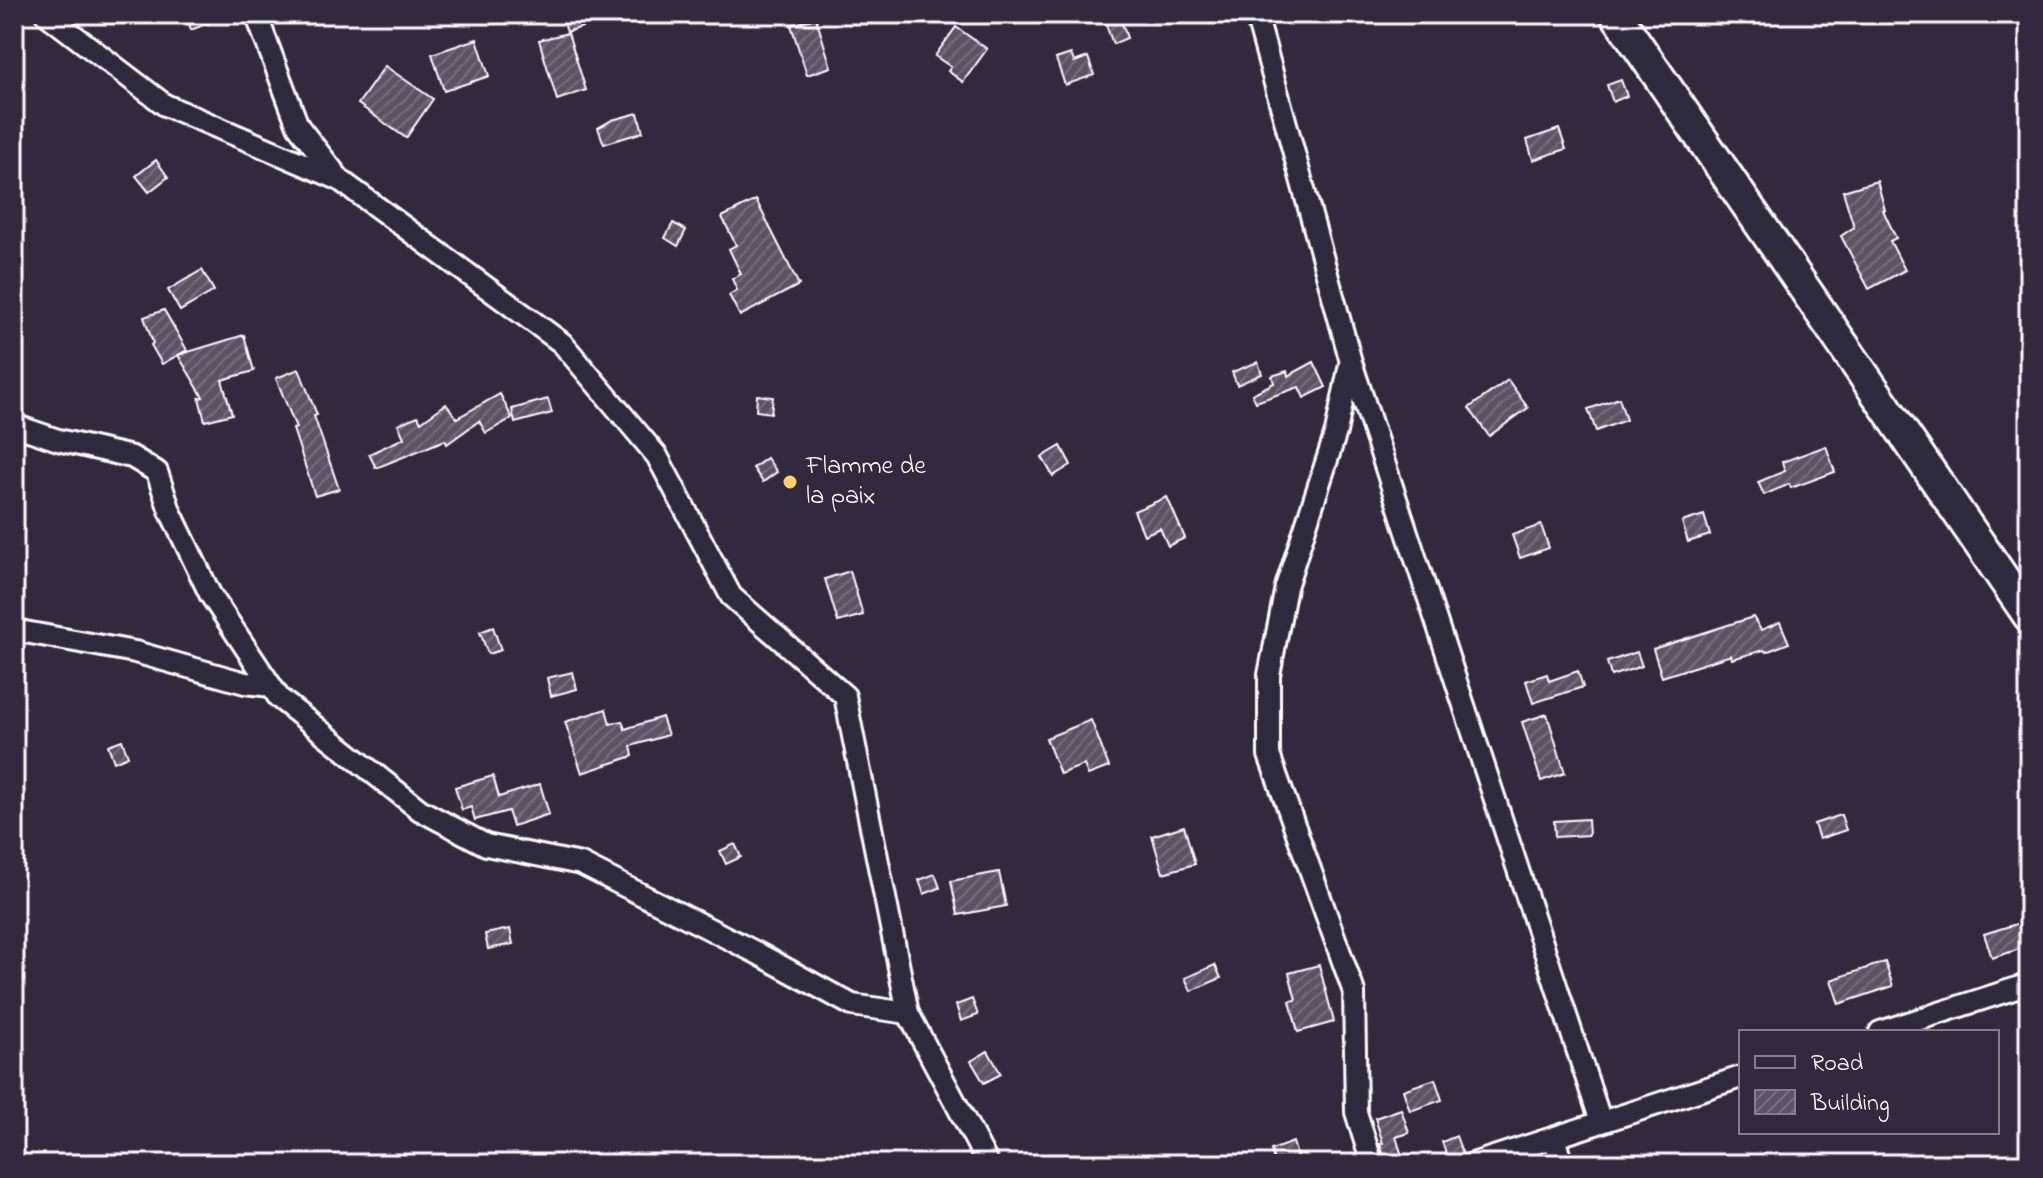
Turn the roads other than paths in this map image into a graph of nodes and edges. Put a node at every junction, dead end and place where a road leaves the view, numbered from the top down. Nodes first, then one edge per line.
1 (46, 14) edge
2 (256, 14) edge
3 (1256, 14) edge
4 (1616, 14) edge
5 (340, 180) junction
6 (1351, 362) junction
7 (14, 425) edge
8 (2029, 616) edge
9 (14, 630) edge
10 (271, 686) junction
11 (2029, 984) edge
12 (908, 1013) junction
13 (1886, 1030) edge
14 (1739, 1078) edge
15 (1601, 1122) junction
16 (1554, 1138) junction
17 (988, 1164) edge
18 (1372, 1164) edge
19 (1472, 1164) edge
20 (1562, 1164) edge

1 - 5 street
2 - 5 street
3 - 6 street
4 - 8 main road
5 - 12 street
6 - 15 street
6 - 18 street
7 - 10 street
9 - 10 street
10 - 12 street
11 - 13 street
12 - 17 street
14 - 15 street
15 - 16 street
16 - 19 street
16 - 20 street

